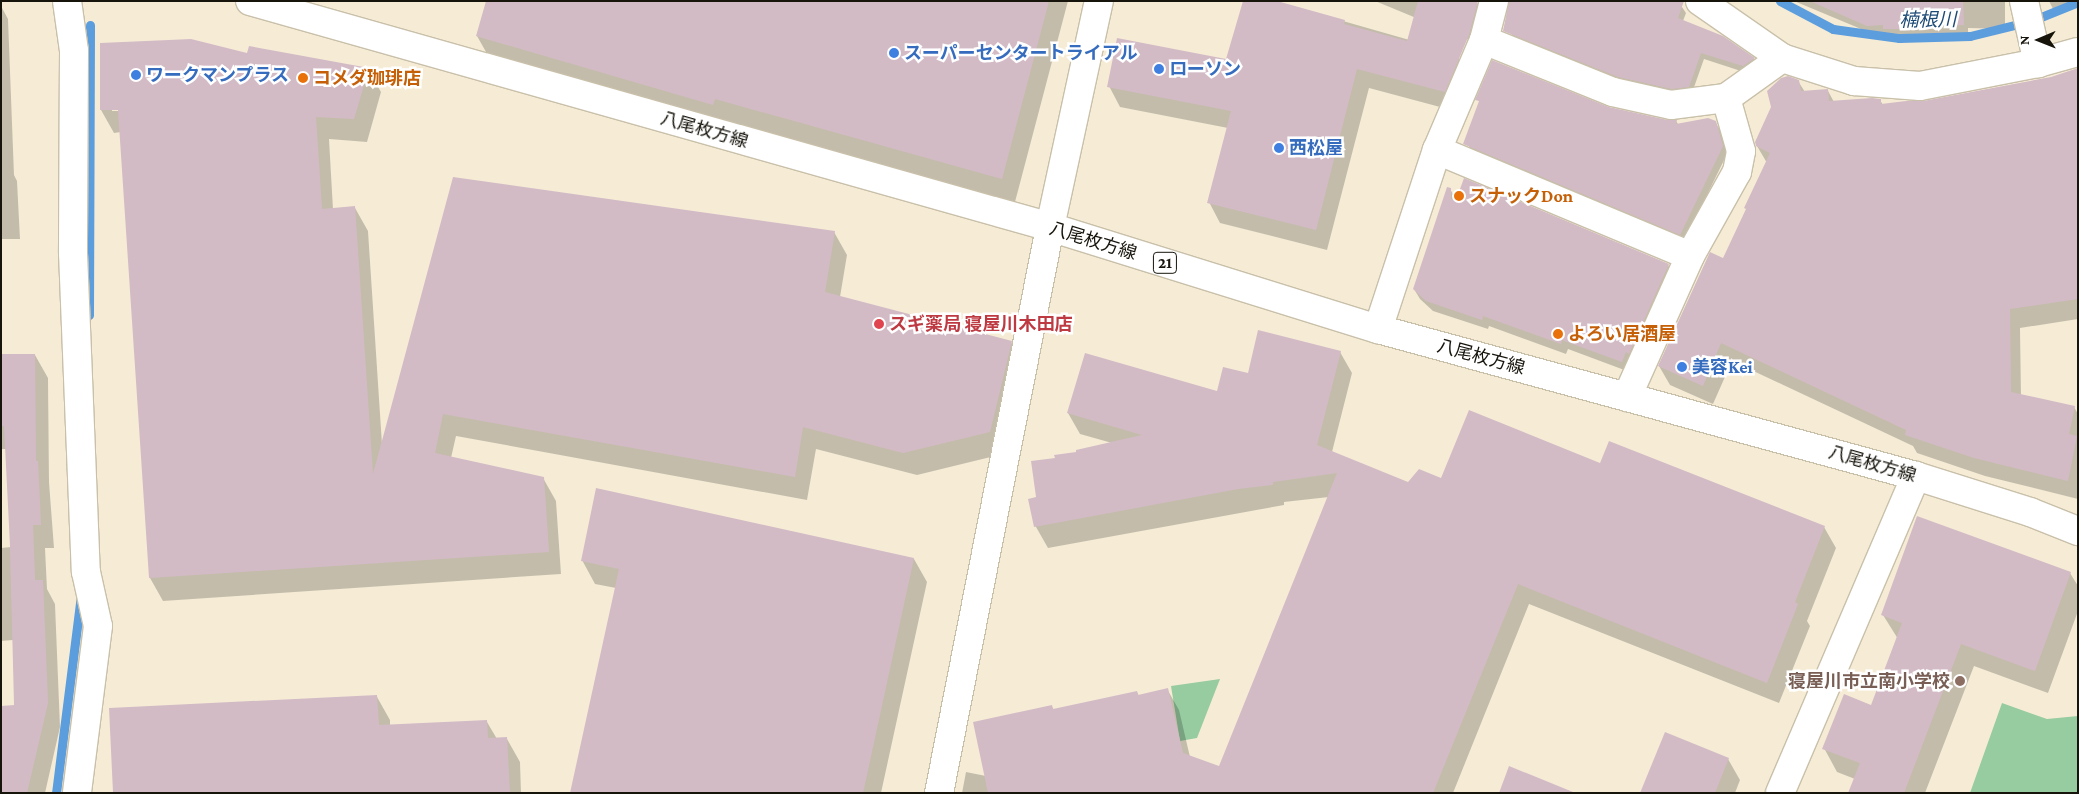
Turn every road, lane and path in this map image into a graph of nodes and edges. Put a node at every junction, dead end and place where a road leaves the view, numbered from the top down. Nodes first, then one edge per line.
1 (67, 1) edge
2 (250, 1) edge
3 (1099, 1) edge
4 (1494, 1) edge
5 (1700, 1) edge
6 (2025, 4) edge
7 (1484, 40) junction
8 (2036, 52) junction
9 (2078, 52) edge
10 (1782, 58) junction
11 (1726, 98) junction
12 (1437, 150) junction
13 (1050, 227) junction
14 (1690, 256) junction
15 (1378, 329) junction
16 (1627, 397) junction
17 (1916, 476) junction
18 (2078, 531) edge
19 (77, 793) edge
20 (939, 793) edge
21 (1780, 793) edge

1 - 19 street
2 - 13 street, 八尾枚方線 / 21
3 - 13 street
4 - 7 street
5 - 10 street
6 - 8 street
7 - 11 street
7 - 12 street
8 - 9 street
8 - 10 street
10 - 11 street
11 - 14 street
12 - 14 street
12 - 15 street
13 - 15 street, 八尾枚方線 / 21
13 - 20 street
14 - 16 street
15 - 16 street, 八尾枚方線 / 21
16 - 17 street, 八尾枚方線 / 21
17 - 18 street, 八尾枚方線 / 21
17 - 21 street

